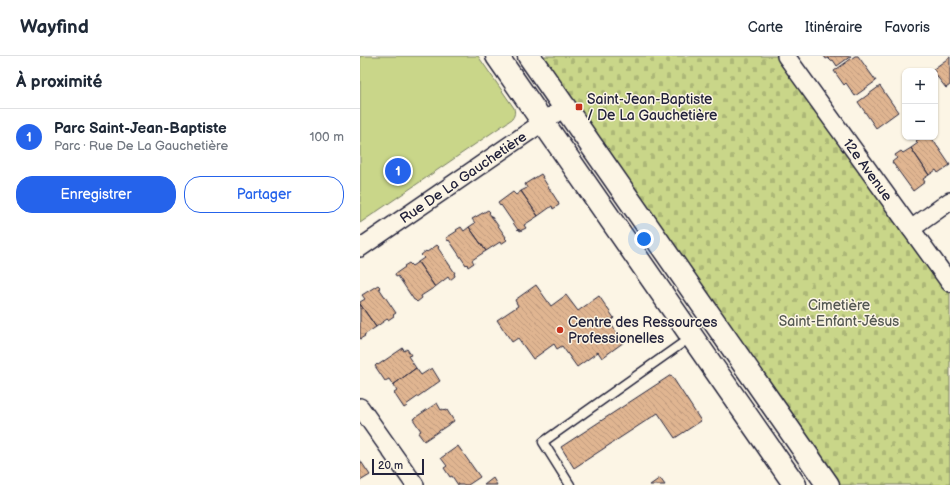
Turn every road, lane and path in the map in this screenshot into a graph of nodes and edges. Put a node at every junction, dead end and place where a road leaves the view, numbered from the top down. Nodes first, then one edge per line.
1 (497, 56) edge
2 (529, 56) edge
3 (786, 56) edge
4 (565, 107) junction
5 (543, 122) junction
6 (950, 201) edge
7 (911, 228) junction
8 (360, 248) edge
9 (950, 283) edge
10 (692, 337) junction
11 (360, 407) edge
12 (415, 485) edge
13 (570, 485) edge
14 (795, 485) edge
15 (828, 485) edge

1 - 5 main road
2 - 4 main road
3 - 7 street, 12e Avenue
4 - 5 street, Rue De La Gauchetière
4 - 15 main road
5 - 8 street, Rue De La Gauchetière
5 - 10 main road
6 - 7 street
7 - 9 street, 12e Avenue
10 - 13 lane
10 - 14 main road
11 - 12 street

